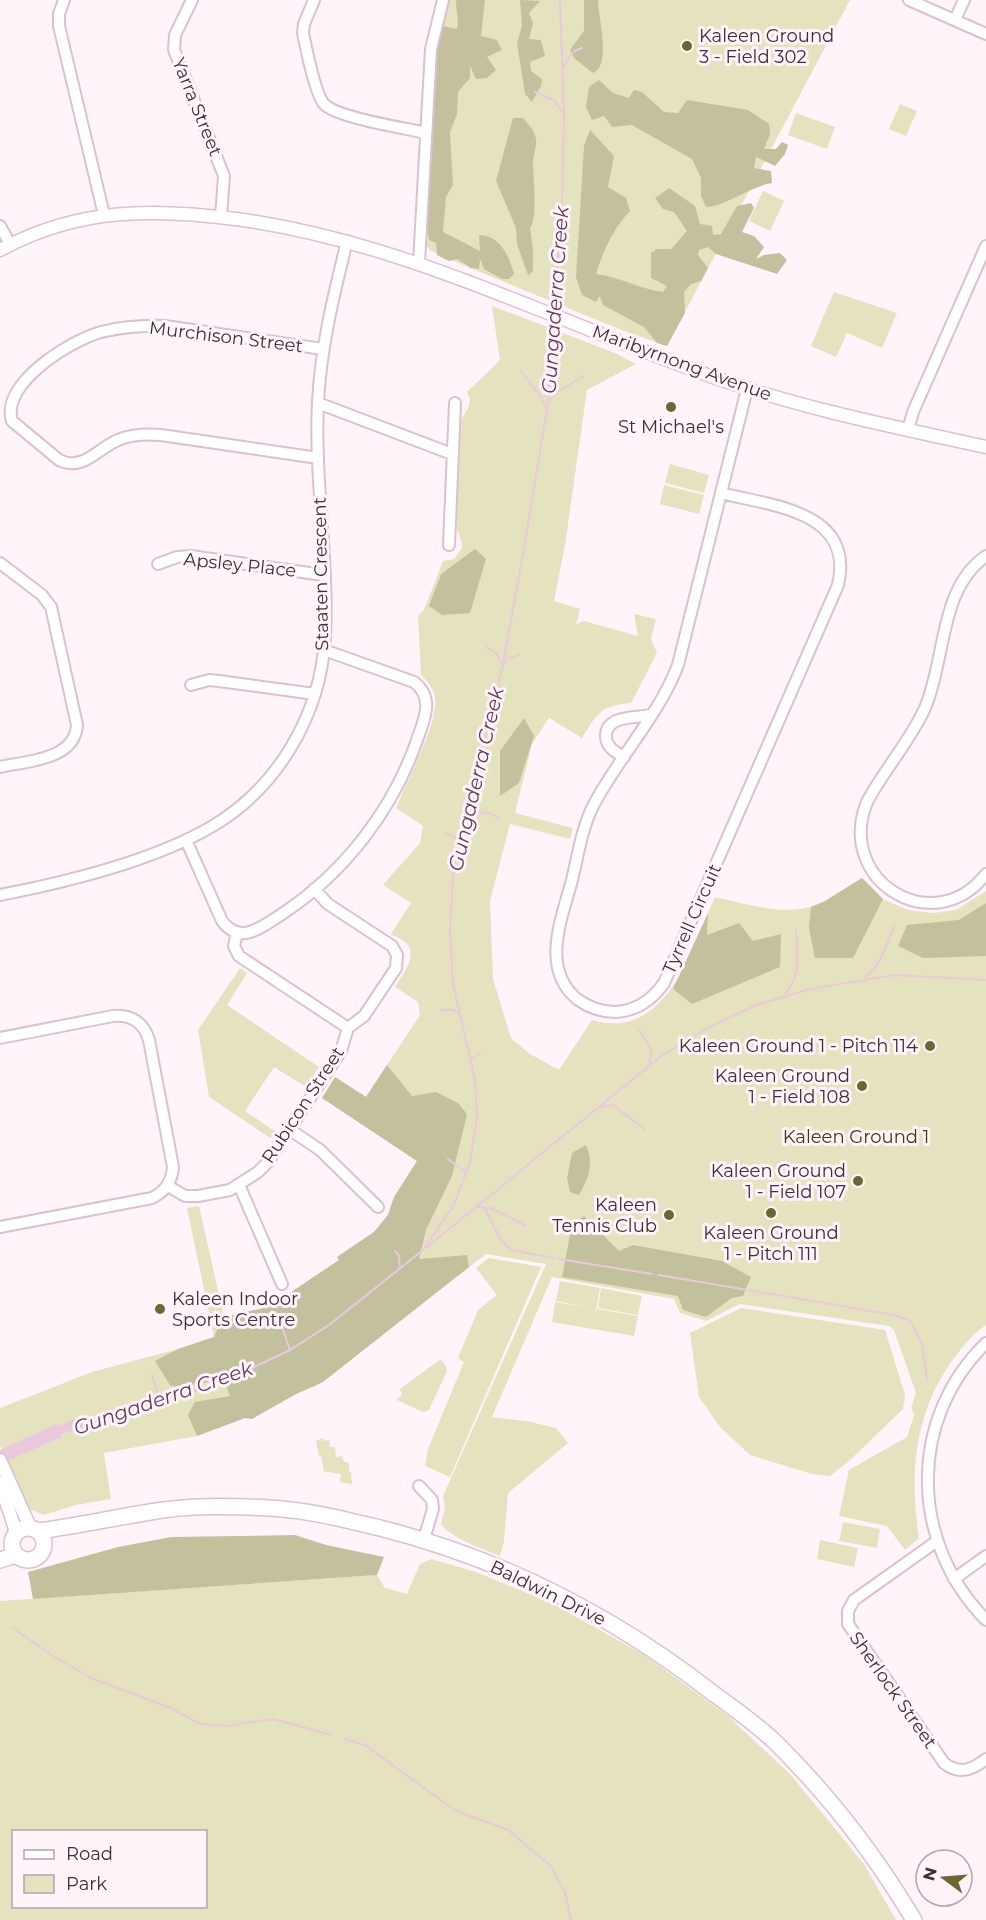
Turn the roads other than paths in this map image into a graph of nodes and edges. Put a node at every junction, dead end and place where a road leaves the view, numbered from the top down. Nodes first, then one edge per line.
1 (64, 0) edge
2 (192, 0) edge
3 (314, 0) edge
4 (443, 0) edge
5 (909, 0) edge
6 (964, 0) edge
7 (955, 20) junction
8 (986, 34) edge
9 (426, 133) junction
10 (104, 215) junction
11 (221, 217) junction
12 (0, 226) edge
13 (348, 241) junction
14 (986, 246) edge
15 (5, 247) edge
16 (418, 263) junction
17 (323, 349) junction
18 (747, 388) junction
19 (455, 403) dead end
20 (318, 404) junction
21 (908, 430) junction
22 (986, 447) edge
23 (452, 454) junction
24 (318, 458) junction
25 (721, 493) junction
26 (448, 545) dead end
27 (986, 556) edge
28 (0, 562) edge
29 (158, 564) dead end
30 (323, 575) junction
31 (324, 650) junction
32 (191, 685) dead end
33 (315, 694) junction
34 (650, 715) junction
35 (624, 757) junction
36 (0, 767) edge
37 (186, 840) junction
38 (986, 874) edge
39 (314, 889) junction
40 (1, 891) edge
41 (237, 932) junction
42 (348, 1028) junction
43 (0, 1038) edge
44 (289, 1130) junction
45 (239, 1185) junction
46 (168, 1186) junction
47 (378, 1207) dead end
48 (0, 1227) edge
49 (282, 1284) dead end
50 (986, 1343) edge
51 (0, 1460) edge
52 (3, 1482) edge
53 (419, 1486) dead end
54 (102, 1522) junction
55 (35, 1529) junction
56 (424, 1539) junction
57 (9, 1541) edge
58 (937, 1541) junction
59 (44, 1547) junction
60 (16, 1555) junction
61 (986, 1556) edge
62 (0, 1560) edge
63 (954, 1579) junction
64 (986, 1620) edge
65 (986, 1760) edge
66 (914, 1920) edge

1 - 10 street
2 - 11 street, Yarra Street
3 - 9 street
4 - 9 street
5 - 7 street
6 - 7 street
7 - 8 street
9 - 16 street
10 - 11 street, Maribyrnong Avenue
10 - 15 street, Maribyrnong Avenue
11 - 13 street, Maribyrnong Avenue
12 - 15 street
13 - 16 street, Maribyrnong Avenue
13 - 17 street, Staaten Crescent
14 - 21 street
16 - 18 street, Maribyrnong Avenue
17 - 20 street, Staaten Crescent
17 - 24 street, Murchison Street
18 - 21 street, Maribyrnong Avenue
18 - 25 street, Tyrrell Circuit
19 - 23 street
20 - 23 street
20 - 24 street, Staaten Crescent
21 - 22 street, Maribyrnong Avenue
23 - 26 street
24 - 30 street, Staaten Crescent
25 - 34 street, Tyrrell Circuit
25 - 35 street, Tyrrell Circuit
27 - 38 street
28 - 36 street
29 - 30 street, Apsley Place
30 - 31 street, Staaten Crescent
31 - 33 street, Staaten Crescent
31 - 39 street
32 - 33 street
33 - 37 street, Staaten Crescent
34 - 35 street, Tyrrell Circuit
34 - 35 street
37 - 40 street, Staaten Crescent
37 - 41 street
39 - 41 street
39 - 42 street, Rubicon Street
41 - 42 street
42 - 44 street, Rubicon Street
43 - 46 street
44 - 45 street, Rubicon Street
44 - 47 street
45 - 46 street, Rubicon Street
45 - 49 street
46 - 48 street
50 - 58 street
51 - 52 street
52 - 55 street
52 - 57 street
53 - 56 street
54 - 55 main road, Baldwin Drive
54 - 56 main road, Baldwin Drive
54 - 59 main road, Baldwin Drive
55 - 57 main road
55 - 59 main road
56 - 66 main road, Baldwin Drive
57 - 60 main road
58 - 63 street
58 - 65 street, Sherlock Street
59 - 60 main road
60 - 62 main road
61 - 63 street
63 - 64 street

